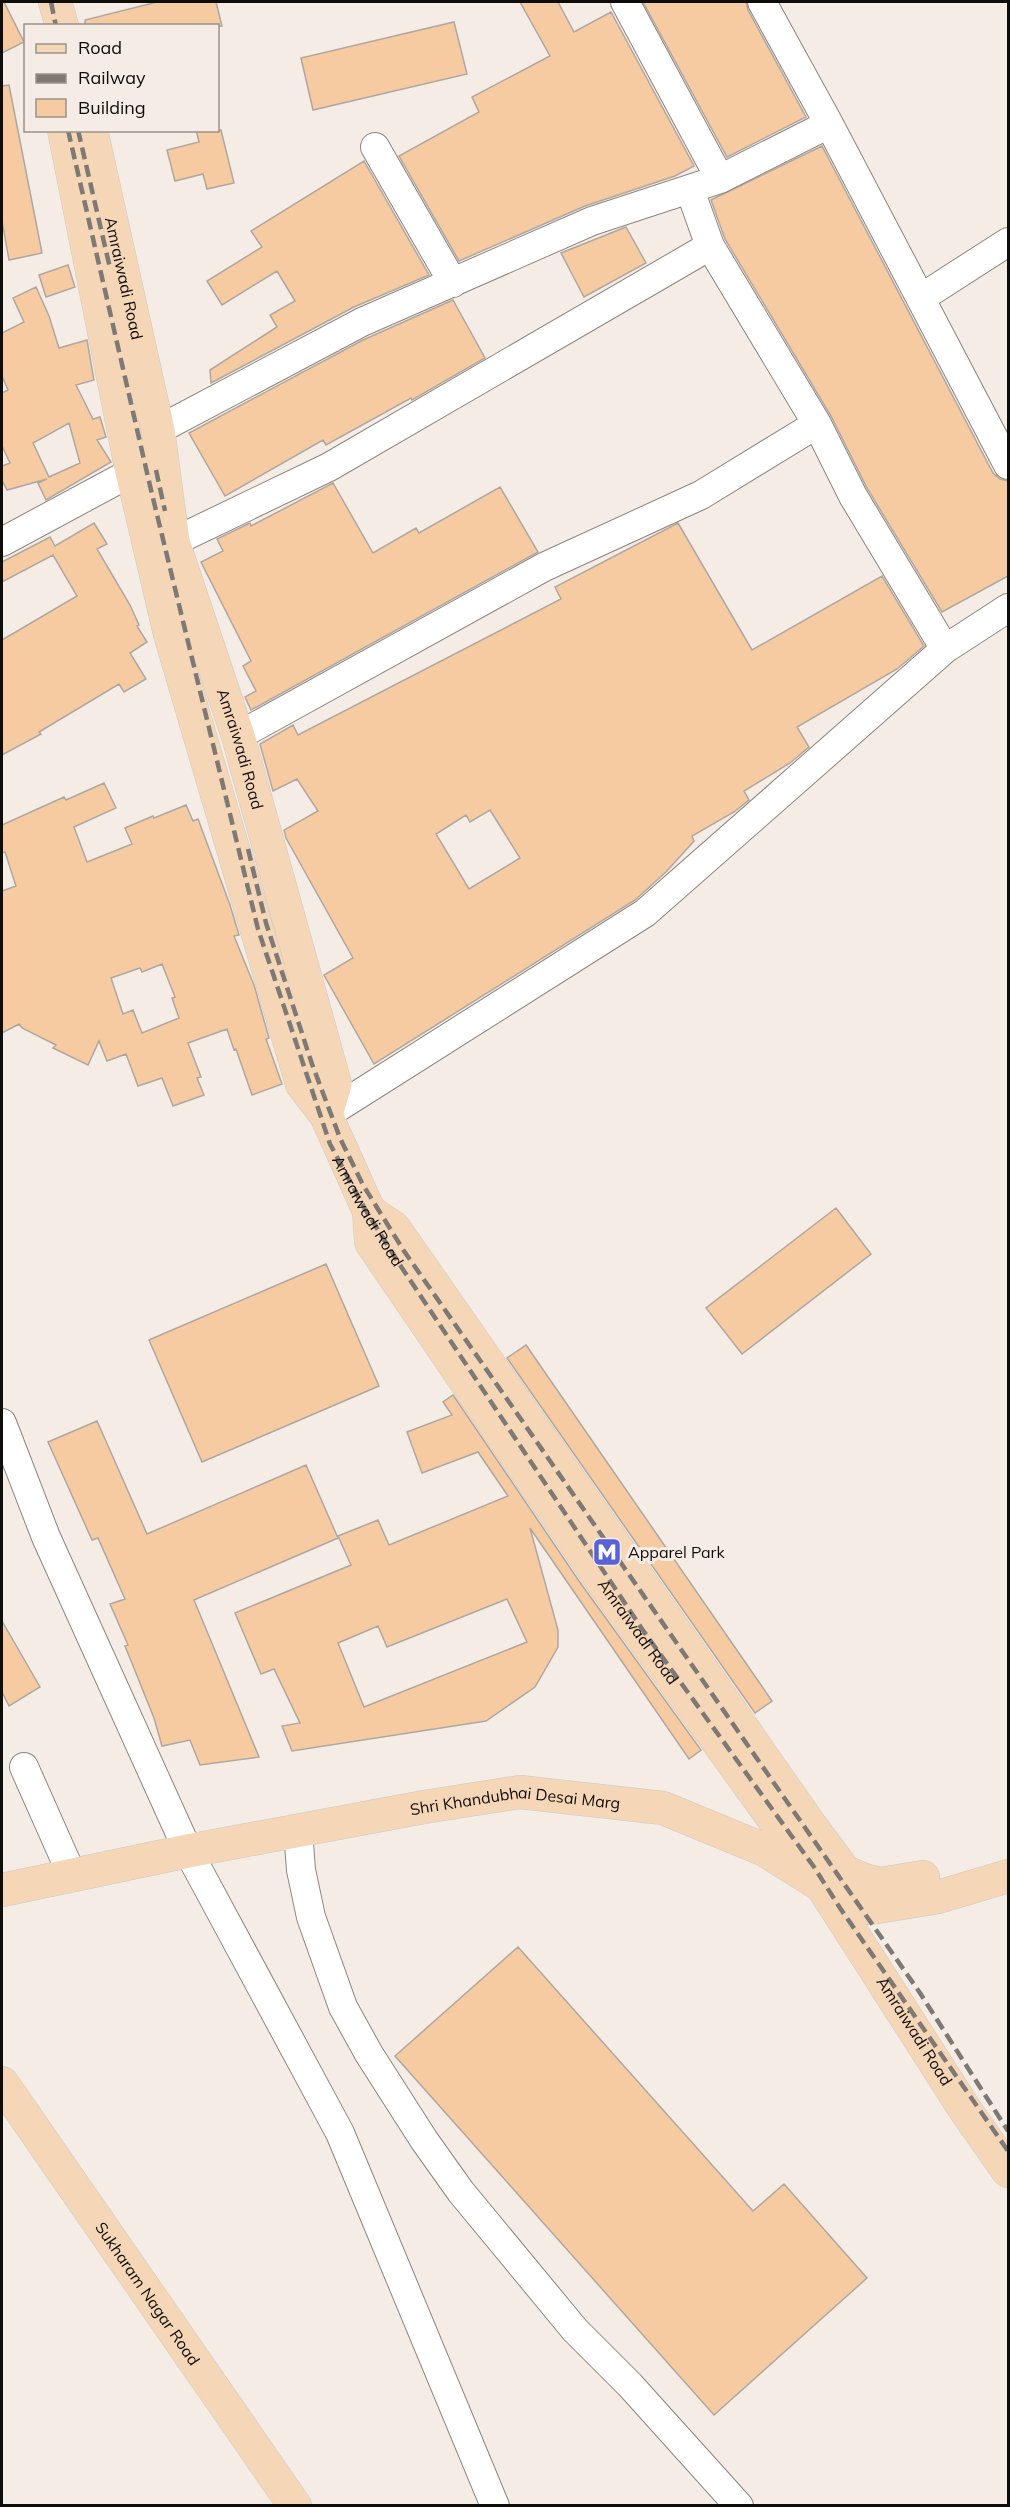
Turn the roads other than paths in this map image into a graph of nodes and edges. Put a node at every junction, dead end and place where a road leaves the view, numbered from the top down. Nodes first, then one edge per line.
1 (35, 2) edge
2 (55, 2) edge
3 (625, 2) edge
4 (762, 2) edge
5 (40, 24) edge
6 (61, 24) edge
7 (830, 124) junction
8 (63, 132) edge
9 (91, 132) edge
10 (375, 147) dead end
11 (720, 179) junction
12 (690, 190) junction
13 (1008, 243) edge
14 (710, 246) junction
15 (453, 283) junction
16 (921, 298) junction
17 (817, 424) junction
18 (158, 430) junction
19 (1008, 465) edge
20 (132, 472) junction
21 (2, 542) edge
22 (173, 542) junction
23 (1008, 608) edge
24 (945, 649) junction
25 (238, 736) junction
26 (326, 1115) junction
27 (369, 1211) junction
28 (2, 1423) edge
29 (24, 1767) dead end
30 (298, 1830) junction
31 (184, 1842) junction
32 (795, 1850) junction
33 (1008, 1855) edge
34 (68, 1867) junction
35 (2, 1873) edge
36 (1008, 1876) edge
37 (965, 1878) junction
38 (834, 1880) junction
39 (2, 1890) edge
40 (872, 1908) junction
41 (874, 1966) junction
42 (2, 2083) edge
43 (1008, 2171) edge
44 (295, 2505) edge
45 (495, 2505) edge
46 (739, 2505) edge

1 - 5 main road
2 - 6 main road
3 - 11 street
4 - 7 street
7 - 11 street
7 - 16 street
8 - 20 main road
9 - 18 main road, Amraiwadi Road
10 - 15 street
11 - 12 street
12 - 14 street
12 - 15 street
13 - 16 street
14 - 17 street
14 - 22 street
15 - 18 street
16 - 19 street
17 - 24 street
17 - 25 street
18 - 22 main road, Amraiwadi Road
20 - 21 street
20 - 26 main road
22 - 25 main road, Amraiwadi Road
23 - 24 street
24 - 26 street
25 - 26 main road, Amraiwadi Road
26 - 27 main road, Amraiwadi Road
27 - 32 main road, Amraiwadi Road
27 - 38 main road
28 - 31 street
29 - 34 street
30 - 31 main road, Shri Khandubhai Desai Marg
30 - 38 main road, Shri Khandubhai Desai Marg
30 - 46 street
31 - 32 main road, Shri Khandubhai Desai Marg
31 - 34 main road, Shri Khandubhai Desai Marg
31 - 45 street
32 - 38 main road, Shri Khandubhai Desai Marg
33 - 37 main road, Shri Khandubhai Desai Marg
34 - 35 main road, Shri Khandubhai Desai Marg
34 - 39 main road, Shri Khandubhai Desai Marg
36 - 37 main road, Shri Khandubhai Desai Marg
37 - 38 main road, Shri Khandubhai Desai Marg
37 - 40 main road, Shri Khandubhai Desai Marg
38 - 40 main road
38 - 41 main road, Amraiwadi Road
40 - 41 main road
41 - 43 main road, Amraiwadi Road
42 - 44 main road, Sukharam Nagar Road

